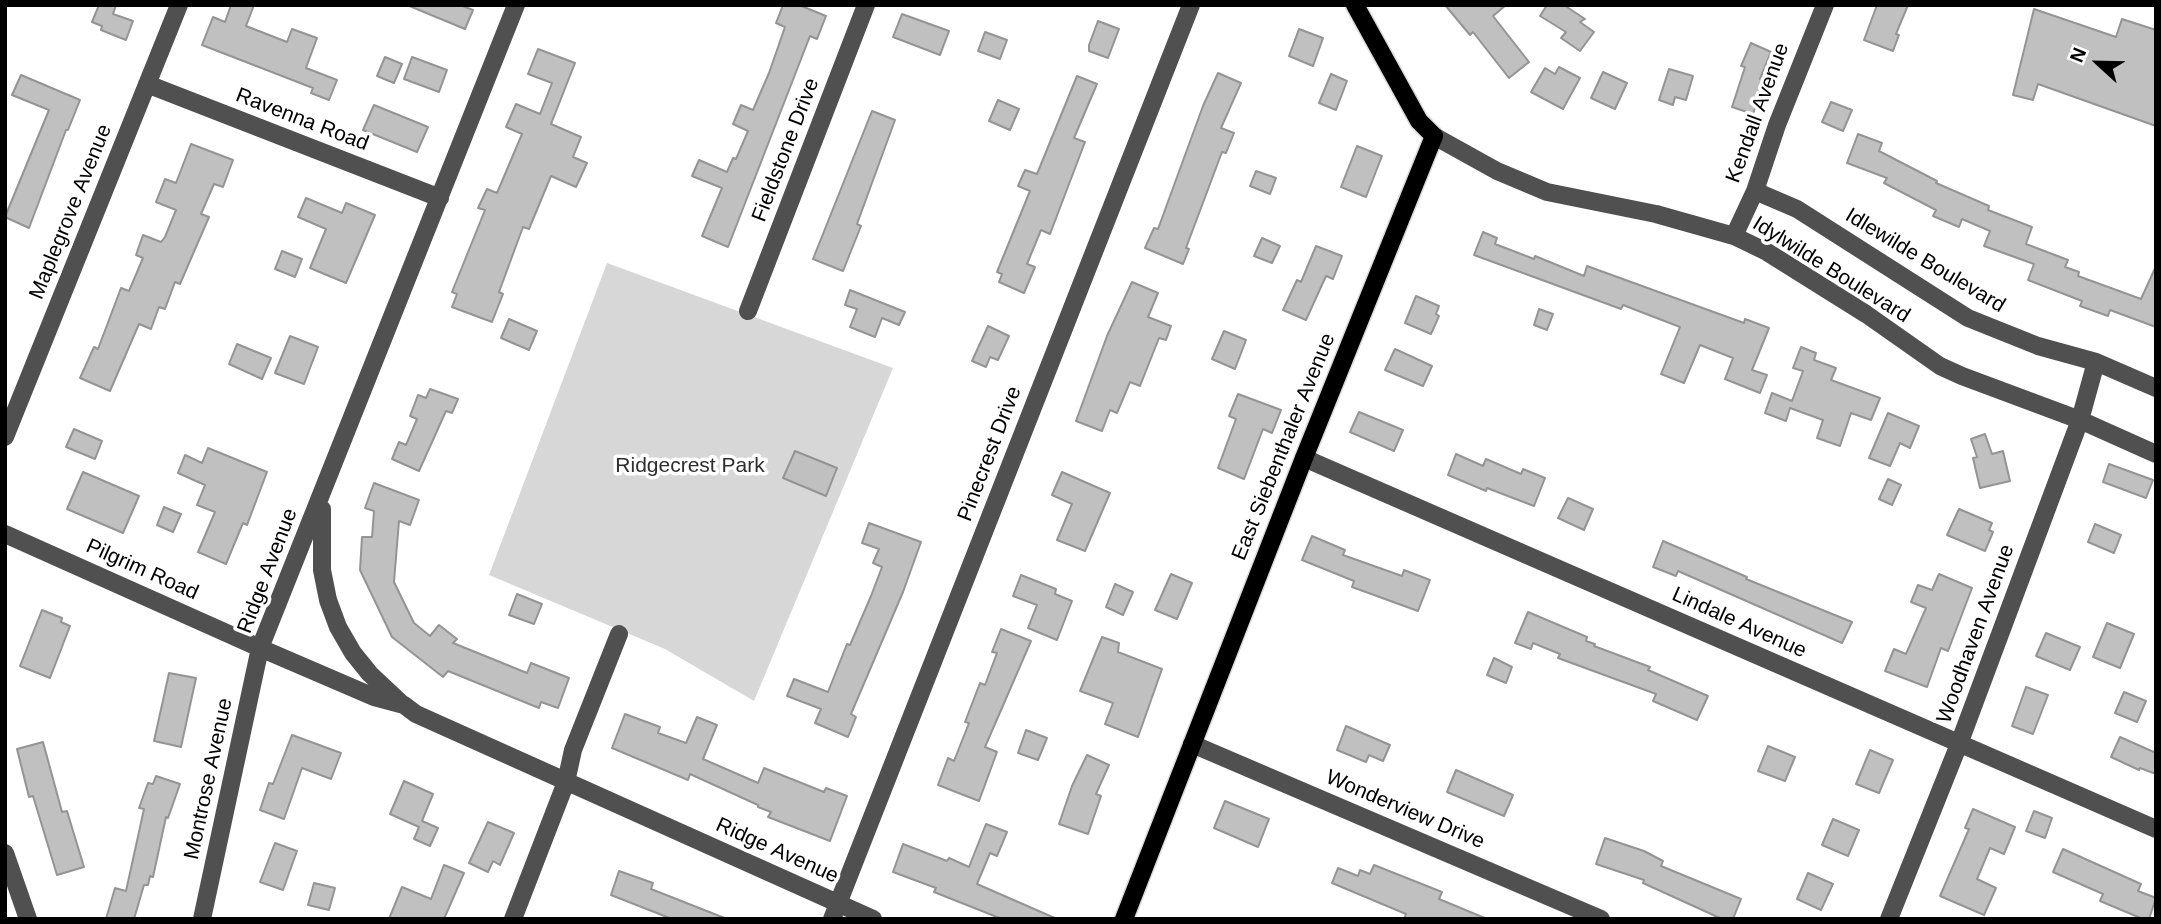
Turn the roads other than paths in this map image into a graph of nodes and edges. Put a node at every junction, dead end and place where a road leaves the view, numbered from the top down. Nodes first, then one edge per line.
1 (178, 5) edge
2 (516, 5) edge
3 (866, 5) edge
4 (1191, 5) edge
5 (1355, 5) edge
6 (1825, 5) edge
7 (148, 84) junction
8 (1434, 136) junction
9 (1755, 191) junction
10 (440, 198) junction
11 (1734, 236) junction
12 (748, 312) dead end
13 (2096, 362) junction
14 (2156, 388) edge
15 (2080, 420) junction
16 (5, 436) edge
17 (2156, 454) edge
18 (1304, 458) junction
19 (329, 479) junction
20 (5, 534) edge
21 (619, 635) dead end
22 (260, 648) junction
23 (404, 705) junction
24 (1192, 744) junction
25 (1959, 744) junction
26 (566, 782) junction
27 (2156, 829) edge
28 (5, 853) edge
29 (835, 911) edge
30 (28, 919) edge
31 (202, 919) edge
32 (513, 919) edge
33 (873, 919) edge
34 (1124, 919) edge
35 (1601, 919) edge
36 (1889, 919) edge

1 - 7 street, Maplegrove Avenue
2 - 10 street, Ridge Avenue
3 - 12 street, Fieldstone Drive
4 - 29 street, Pinecrest Drive
5 - 8 main road
6 - 9 street, Kendall Avenue
7 - 10 street, Ravenna Road
7 - 16 street, Maplegrove Avenue
8 - 11 street, Idylwilde Boulevard
8 - 18 main road, East Siebenthaler Avenue
9 - 11 street, Kendall Avenue
9 - 13 street, Idlewilde Boulevard
10 - 19 street, Ridge Avenue
11 - 15 street, Idylwilde Boulevard
13 - 14 street, Idlewilde Boulevard
13 - 15 street, Woodhaven Avenue
15 - 17 street, Idylwilde Boulevard
15 - 25 street, Woodhaven Avenue
18 - 24 main road, East Siebenthaler Avenue
18 - 25 street, Lindale Avenue
19 - 22 street, Ridge Avenue
19 - 23 street
20 - 22 street, Pilgrim Road
21 - 26 street
22 - 23 street, Ridge Avenue
22 - 31 street, Montrose Avenue
23 - 26 street, Ridge Avenue
24 - 34 main road, East Siebenthaler Avenue
24 - 35 street, Wonderview Drive
25 - 27 street, Lindale Avenue
25 - 36 street, Woodhaven Avenue
26 - 29 street, Ridge Avenue
26 - 32 street
28 - 30 street
29 - 33 street, Ridge Avenue

